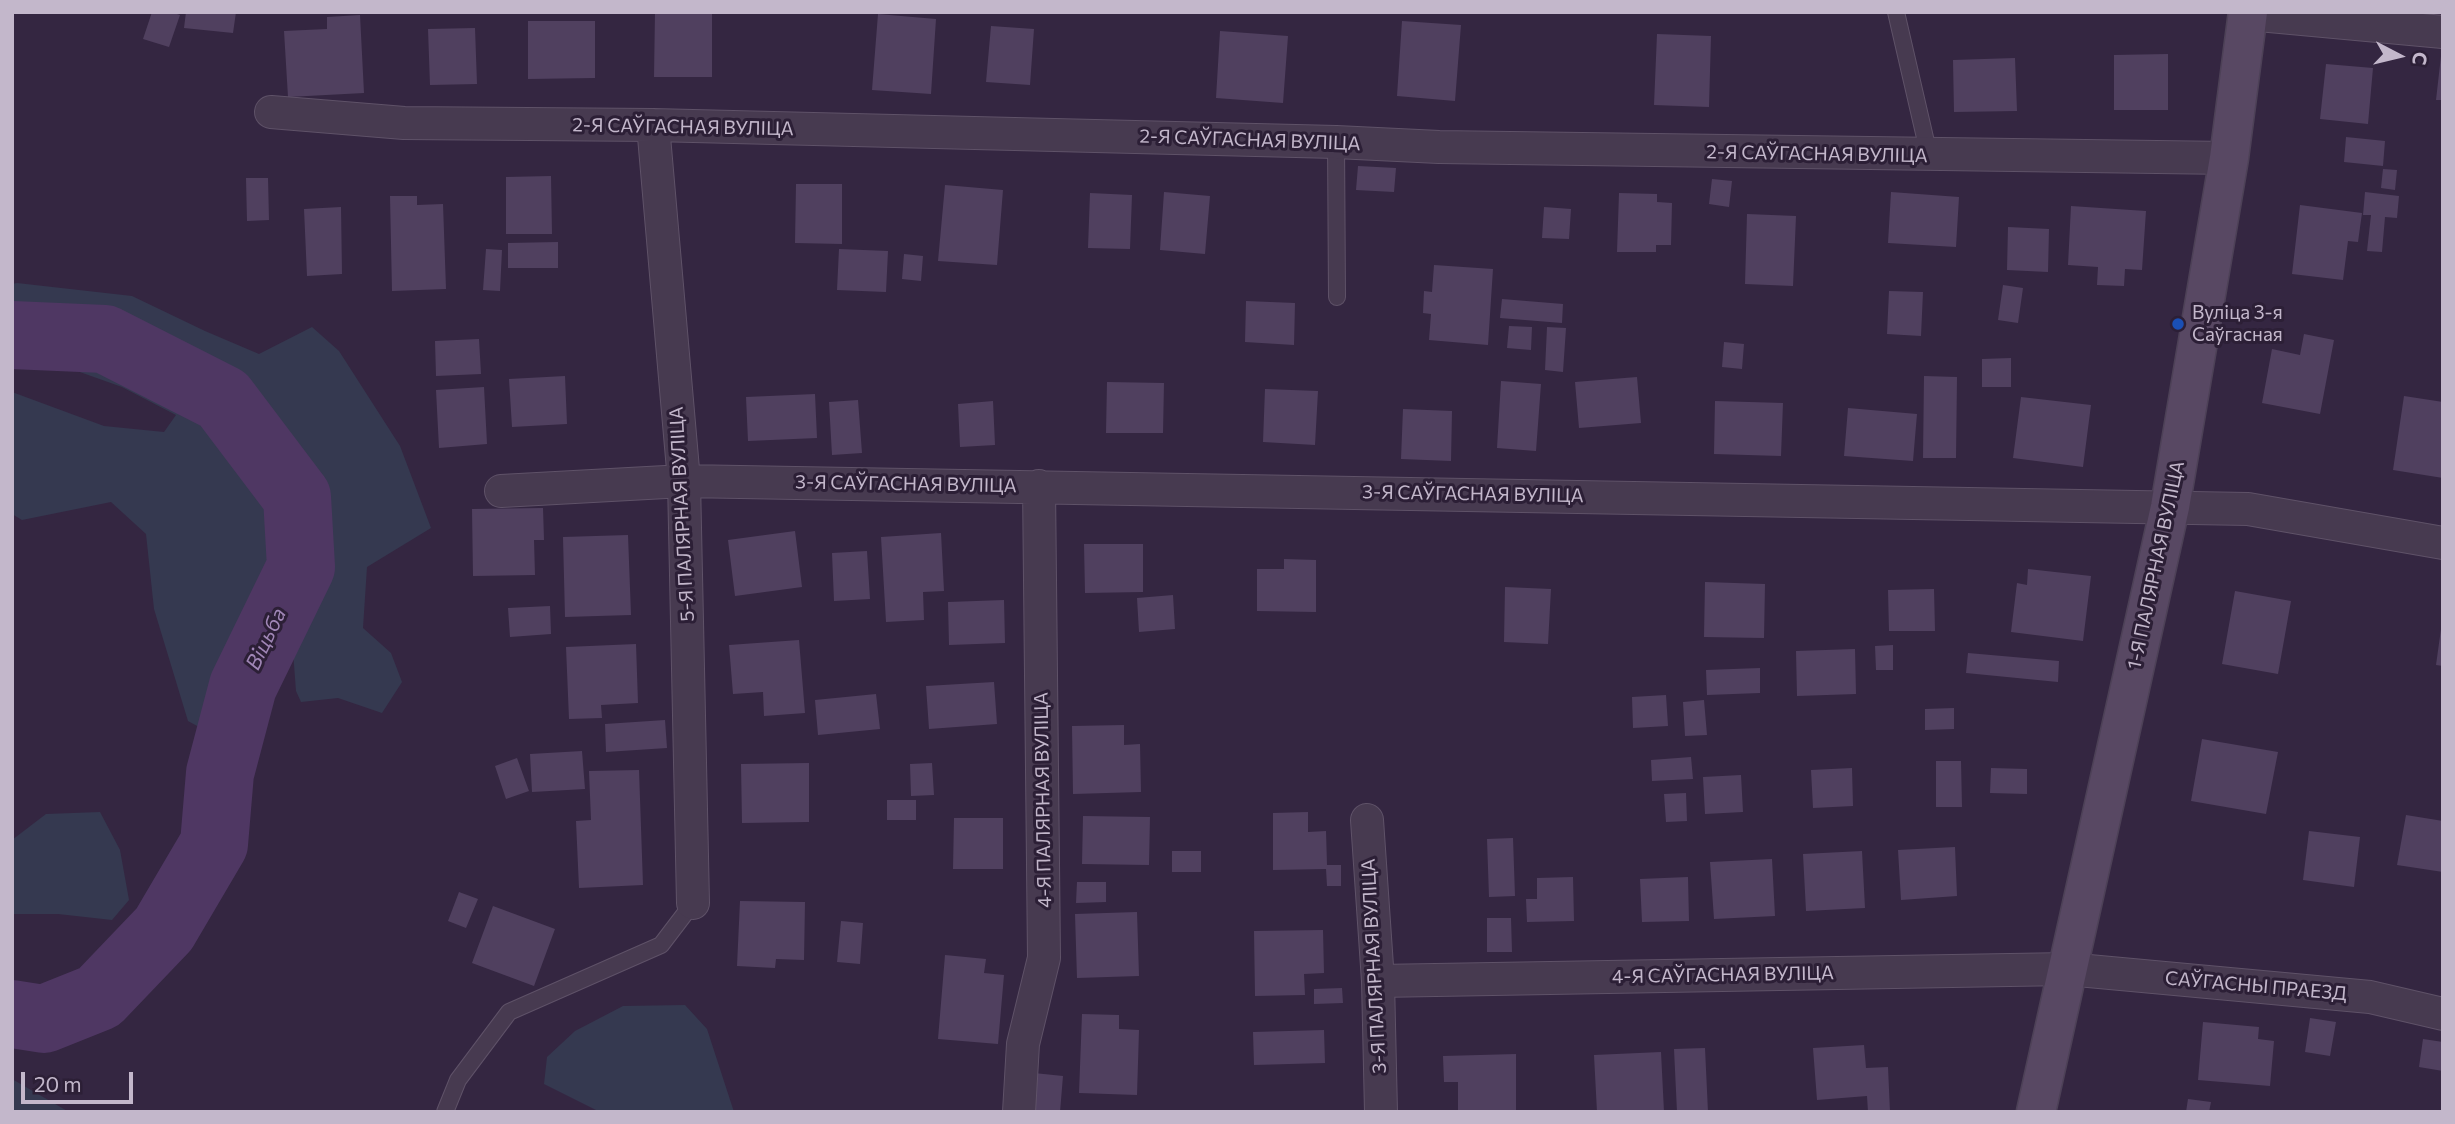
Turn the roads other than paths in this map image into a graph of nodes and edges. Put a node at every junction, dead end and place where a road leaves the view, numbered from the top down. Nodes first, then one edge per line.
1 (1895, 12) edge
2 (2248, 13) edge
3 (2443, 32) edge
4 (271, 112) dead end
5 (653, 125) junction
6 (1336, 142) junction
7 (1929, 155) junction
8 (2230, 158) junction
9 (1337, 297) dead end
10 (684, 481) junction
11 (1039, 486) junction
12 (500, 491) dead end
13 (2170, 507) junction
14 (2443, 542) edge
15 (1367, 820) dead end
16 (693, 903) joint
17 (2067, 969) junction
18 (1378, 981) junction
19 (2443, 1014) edge
20 (445, 1112) edge
21 (1019, 1112) edge
22 (1381, 1112) edge
23 (2036, 1112) edge

1 - 7 lane
2 - 3 street
2 - 8 street, 1-Я ПАЛЯРНАЯ ВУЛІЦА
4 - 5 street, 2-Я САЎГАСНАЯ ВУЛІЦА
5 - 6 street, 2-Я САЎГАСНАЯ ВУЛІЦА
5 - 10 street, 5-Я ПАЛЯРНАЯ ВУЛІЦА
6 - 7 street, 2-Я САЎГАСНАЯ ВУЛІЦА
6 - 9 lane
7 - 8 street, 2-Я САЎГАСНАЯ ВУЛІЦА
8 - 13 street, 1-Я ПАЛЯРНАЯ ВУЛІЦА
10 - 11 street, 3-Я САЎГАСНАЯ ВУЛІЦА
10 - 12 street, 3-Я САЎГАСНАЯ ВУЛІЦА
10 - 16 street, 5-Я ПАЛЯРНАЯ ВУЛІЦА
11 - 13 street, 3-Я САЎГАСНАЯ ВУЛІЦА
11 - 21 street, 4-Я ПАЛЯРНАЯ ВУЛІЦА
13 - 14 street, 3-Я САЎГАСНАЯ ВУЛІЦА
13 - 17 street, 1-Я ПАЛЯРНАЯ ВУЛІЦА
15 - 18 street, 3-Я ПАЛЯРНАЯ ВУЛІЦА
16 - 20 lane
17 - 18 street, 4-Я САЎГАСНАЯ ВУЛІЦА
17 - 19 street, САЎГАСНЫ ПРАЕЗД
17 - 23 street, 1-Я ПАЛЯРНАЯ ВУЛІЦА
18 - 22 street, 3-Я ПАЛЯРНАЯ ВУЛІЦА

